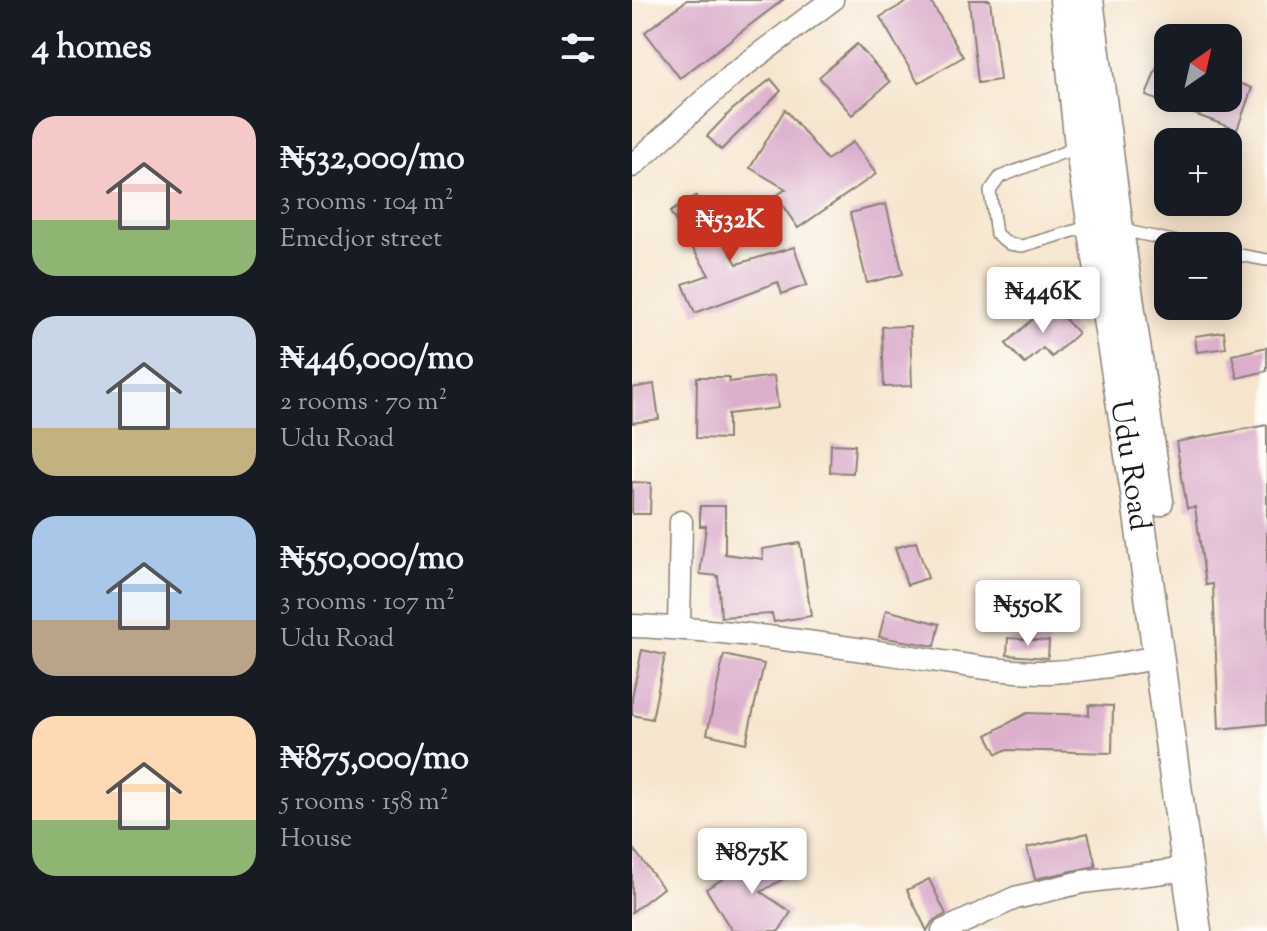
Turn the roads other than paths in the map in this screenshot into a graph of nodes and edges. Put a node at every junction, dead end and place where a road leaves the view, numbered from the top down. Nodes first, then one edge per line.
1 (832, 0) edge
2 (1065, 0) edge
3 (1088, 0) edge
4 (1080, 146) junction
5 (632, 166) edge
6 (1106, 227) junction
7 (1154, 237) edge
8 (1242, 256) edge
9 (1267, 260) edge
10 (681, 522) dead end
11 (632, 626) edge
12 (679, 627) junction
13 (1158, 657) junction
14 (1188, 869) junction
15 (943, 931) edge
16 (1196, 931) edge
17 (1216, 931) edge

1 - 5 street
2 - 4 main road, Udu Road
3 - 6 main road, Udu Road
4 - 6 main road, Udu Road
4 - 6 lane
6 - 7 lane
6 - 13 main road, Udu Road
6 - 17 main road, Udu Road
8 - 9 lane
10 - 12 street
11 - 12 street
12 - 13 street
13 - 14 main road, Udu Road
14 - 15 street
14 - 16 main road, Udu Road

